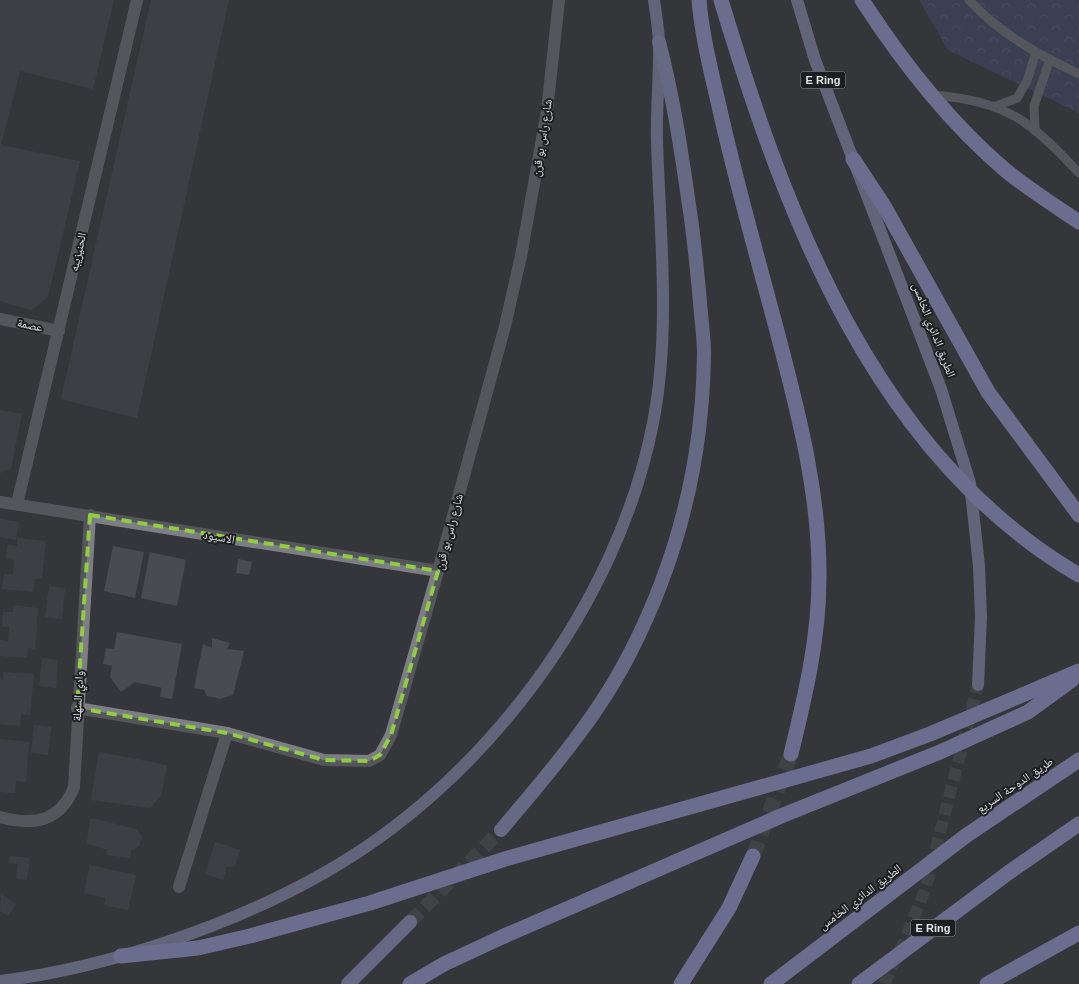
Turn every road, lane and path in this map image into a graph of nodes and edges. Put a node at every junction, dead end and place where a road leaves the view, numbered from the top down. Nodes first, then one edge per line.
1 (137, 0) edge
2 (559, 0) edge
3 (654, 0) edge
4 (699, 0) edge
5 (721, 0) edge
6 (796, 0) edge
7 (862, 0) edge
8 (969, 0) edge
9 (659, 42) junction
10 (1036, 52) junction
11 (1050, 60) junction
12 (1079, 74) edge
13 (931, 95) junction
14 (994, 107) junction
15 (1034, 131) junction
16 (853, 159) junction
17 (1079, 172) edge
18 (1079, 222) edge
19 (0, 319) edge
20 (59, 331) junction
21 (0, 502) edge
22 (17, 504) junction
23 (90, 515) junction
24 (1079, 515) edge
25 (438, 571) junction
26 (1079, 575) edge
27 (1079, 671) edge
28 (1079, 674) edge
29 (978, 685) tunnel mouth
30 (78, 708) junction
31 (227, 733) junction
32 (791, 754) tunnel mouth
33 (1079, 760) edge
34 (0, 818) edge
35 (1079, 824) edge
36 (501, 830) tunnel mouth
37 (967, 835) joint
38 (753, 856) tunnel mouth
39 (179, 887) dead end
40 (410, 922) tunnel mouth
41 (1079, 933) edge
42 (121, 956) junction
43 (0, 981) edge
44 (348, 984) edge
45 (410, 984) edge
46 (681, 984) edge
47 (771, 984) edge
48 (859, 984) edge
49 (987, 984) edge

1 - 20 street, الحنيزيبه
2 - 25 street, شارع راس بو قرن
3 - 9 main road
4 - 32 highway
5 - 26 highway
6 - 16 main road, الطريق الدائري الخامس / E Ring
7 - 13 highway
8 - 10 lane
9 - 36 highway
9 - 42 main road
10 - 11 lane
10 - 14 lane
11 - 12 lane
11 - 15 lane
13 - 14 lane
13 - 18 highway
14 - 15 lane
15 - 17 lane
16 - 24 highway
16 - 29 main road, الطريق الدائري الخامس
19 - 20 street, عصمة
20 - 22 street, الحنيزيبه
21 - 22 street, الاسيود
22 - 23 street, الاسيود
23 - 25 street, الاسيود
23 - 30 street, وادي السهلة
25 - 31 street, شارع راس بو قرن
27 - 42 highway
28 - 45 highway
30 - 31 street, شارع راس بو قرن
30 - 34 street, وادي السهلة
31 - 39 street
33 - 37 highway, طريق الدوحة السريع
35 - 48 highway, E Ring
37 - 47 highway, الطريق الدائري الخامس
38 - 46 highway
40 - 44 highway
41 - 49 highway
42 - 43 main road

